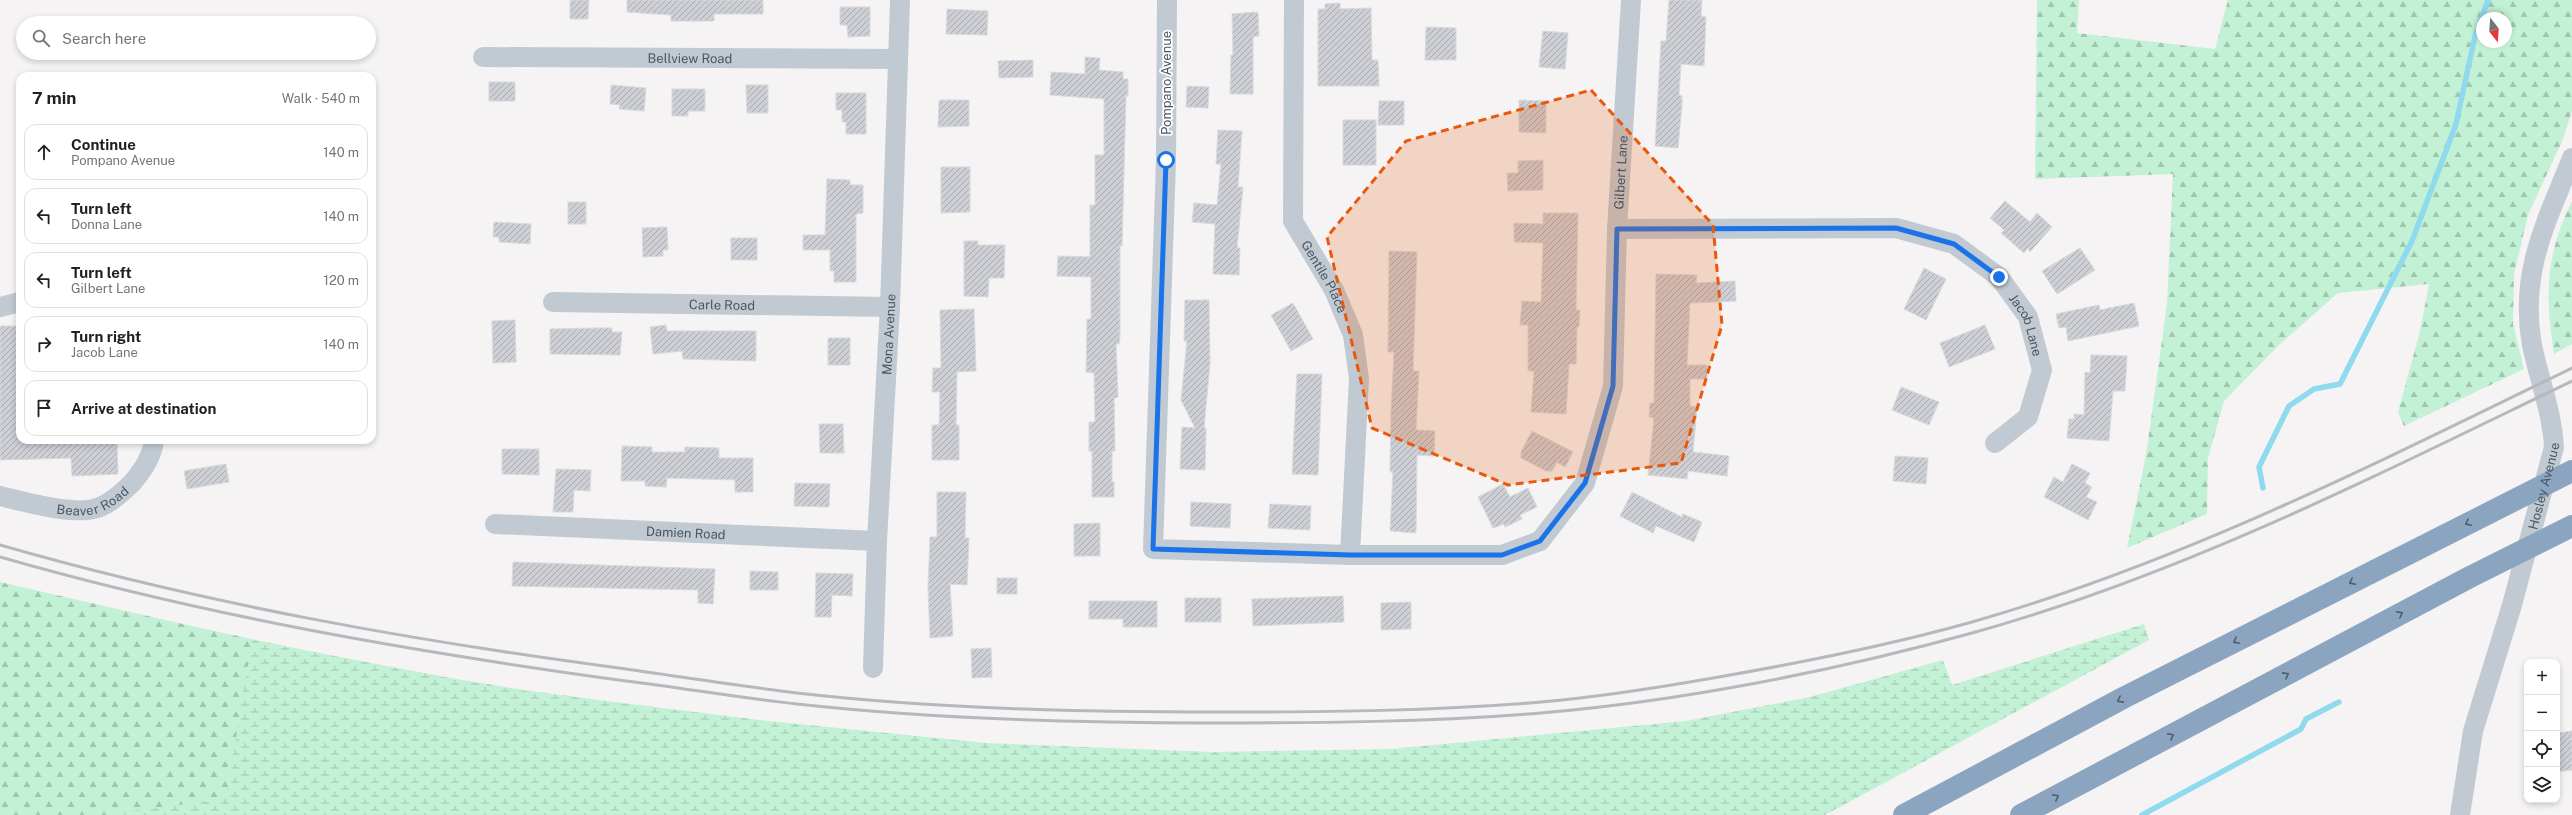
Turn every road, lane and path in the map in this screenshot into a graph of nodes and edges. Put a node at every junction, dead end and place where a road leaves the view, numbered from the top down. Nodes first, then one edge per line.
1 (900, 0) edge
2 (1166, 0) edge
3 (1294, 0) edge
4 (1631, 0) edge
5 (483, 57) dead end
6 (898, 60) junction
7 (2572, 158) edge
8 (1617, 229) junction
9 (553, 302) dead end
10 (16, 303) edge
11 (0, 307) edge
12 (890, 307) junction
13 (1995, 443) dead end
14 (154, 444) edge
15 (2572, 471) edge
16 (0, 496) edge
17 (495, 524) dead end
18 (2572, 526) edge
19 (876, 540) junction
20 (1350, 555) junction
21 (873, 668) dead end
22 (1904, 815) edge
23 (2021, 815) edge
24 (2460, 815) edge

1 - 6 street, Mona Avenue
2 - 20 street, Pompano Avenue
3 - 20 street, Gentile Place
4 - 8 street, Gilbert Lane
5 - 6 street, Bellview Road
6 - 12 street, Mona Avenue
7 - 24 street, Hosley Avenue
8 - 13 street, Jacob Lane
8 - 20 street, Gilbert Lane
9 - 12 street, Carle Road
10 - 11 street
12 - 19 street, Mona Avenue
14 - 16 street, Beaver Road
15 -> 22 highway
17 - 19 street, Damien Road
23 -> 18 highway
19 - 21 street, Mona Avenue

